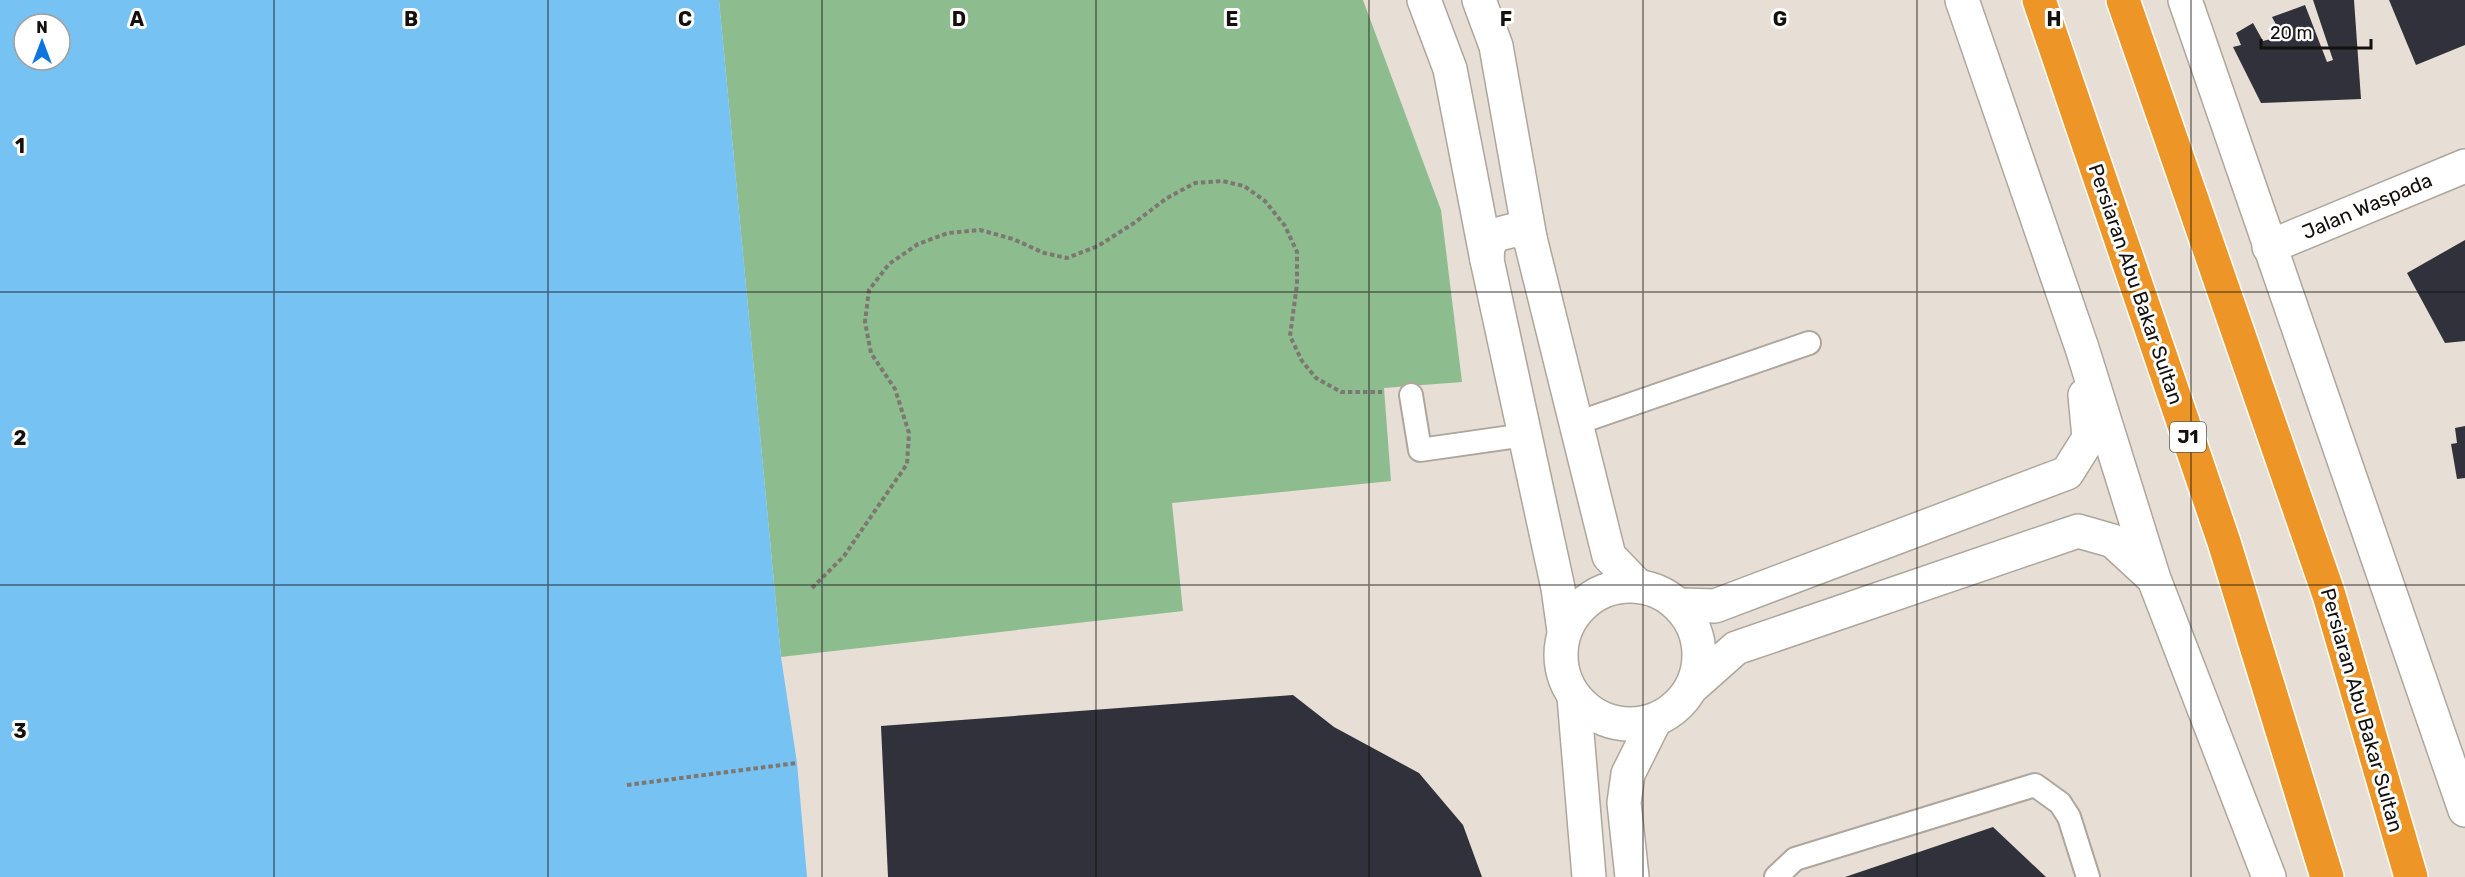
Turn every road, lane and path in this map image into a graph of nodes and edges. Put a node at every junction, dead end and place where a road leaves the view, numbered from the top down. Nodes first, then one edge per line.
1 (1424, 0) edge
2 (1479, 0) edge
3 (1962, 0) edge
4 (2039, 0) edge
5 (2123, 0) edge
6 (2185, 0) edge
7 (2465, 166) edge
8 (1530, 238) junction
9 (2269, 247) junction
10 (1487, 260) junction
11 (1809, 343) dead end
12 (2082, 348) junction
13 (1411, 395) joint
14 (1577, 423) junction
15 (1525, 435) junction
16 (2154, 579) junction
17 (1638, 586) junction
18 (812, 588) dead end
19 (1679, 605) junction
20 (1564, 631) junction
21 (1691, 688) junction
22 (1574, 697) junction
23 (1655, 720) junction
24 (797, 763) dead end
25 (627, 785) dead end
26 (2465, 810) edge
27 (1588, 877) edge
28 (1632, 877) edge
29 (1776, 877) edge
30 (2088, 877) edge
31 (2269, 877) edge
32 (2327, 877) edge
33 (2411, 877) edge

1 - 10 street
2 - 8 street
3 - 12 street
4 - 32 highway, Persiaran Abu Bakar Sultan / J1
5 - 33 highway, Persiaran Abu Bakar Sultan
6 - 9 street
7 - 9 street, Jalan Waspada
8 - 10 street
8 - 14 street
9 - 26 street
10 - 15 street
11 - 14 lane
12 - 16 street
12 - 19 street
13 - 15 lane
13 - 18 path
14 - 17 street
15 - 20 street
16 - 21 street
16 - 31 street
17 - 19 street
17 - 20 street
19 - 21 street
20 - 22 street
21 - 23 street
22 - 23 street
22 - 27 street
23 - 28 street
24 - 25 path
29 - 30 lane

